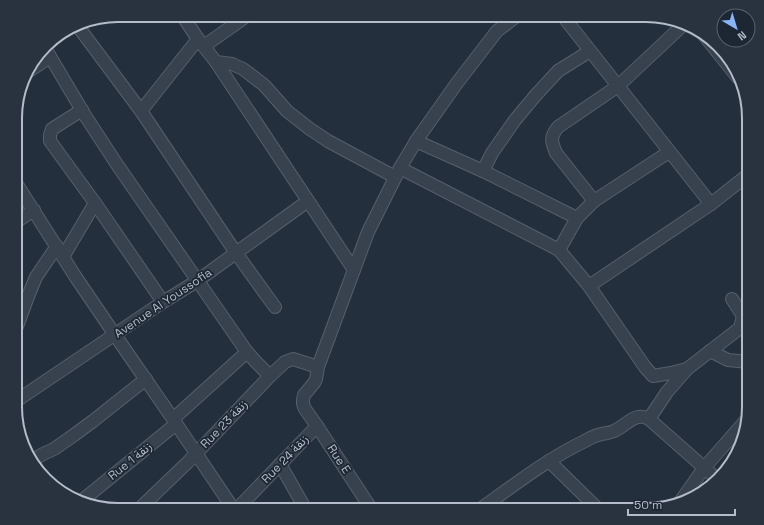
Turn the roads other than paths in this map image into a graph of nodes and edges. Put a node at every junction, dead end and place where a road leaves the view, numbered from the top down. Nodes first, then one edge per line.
1 (187, 22) edge
2 (236, 22) edge
3 (509, 22) edge
4 (567, 22) edge
5 (680, 28) edge
6 (81, 30) edge
7 (201, 43) junction
8 (590, 51) junction
9 (48, 53) edge
10 (216, 62) junction
11 (618, 86) junction
12 (82, 110) junction
13 (141, 111) junction
14 (416, 141) junction
15 (669, 152) junction
16 (483, 171) junction
17 (398, 173) junction
18 (742, 180) edge
19 (22, 192) edge
20 (308, 201) junction
21 (594, 201) junction
22 (95, 203) junction
23 (711, 204) junction
24 (34, 210) junction
25 (22, 218) edge
26 (577, 218) junction
27 (57, 246) junction
28 (559, 250) junction
29 (236, 253) junction
30 (63, 257) junction
31 (354, 270) junction
32 (197, 281) junction
33 (589, 286) junction
34 (732, 298) dead end
35 (163, 302) junction
36 (275, 307) dead end
37 (22, 313) edge
38 (742, 314) edge
39 (742, 320) edge
40 (115, 335) junction
41 (710, 351) junction
42 (247, 352) junction
43 (742, 361) edge
44 (318, 367) junction
45 (687, 369) junction
46 (270, 376) junction
47 (146, 379) junction
48 (22, 397) edge
49 (649, 419) junction
50 (175, 422) junction
51 (317, 426) junction
52 (740, 426) edge
53 (196, 454) junction
54 (37, 458) edge
55 (549, 461) junction
56 (280, 464) junction
57 (704, 468) junction
58 (713, 476) edge
59 (686, 494) edge
60 (86, 498) edge
61 (145, 503) edge
62 (230, 503) edge
63 (242, 503) edge
64 (302, 503) edge
65 (367, 503) edge
66 (489, 503) edge
67 (592, 503) edge

1 - 7 street
2 - 7 street
3 - 14 street
4 - 8 street
5 - 11 street
6 - 13 street
7 - 10 street
7 - 13 street
8 - 11 street
8 - 16 street
9 - 12 street
10 - 17 street
10 - 20 street
11 - 15 street
11 - 21 street
12 - 22 street
12 - 32 street
13 - 29 street
14 - 16 street
14 - 17 street
15 - 21 street
15 - 23 street
16 - 26 street
17 - 28 street
17 - 31 street
18 - 23 street
19 - 24 street
20 - 29 street, Avenue Al Youssofia
20 - 31 street
21 - 26 street
22 - 30 street
22 - 35 street
23 - 33 street
24 - 25 street
24 - 27 street
26 - 28 street
27 - 30 street
27 - 37 street
28 - 33 street
29 - 32 street, Avenue Al Youssofia
29 - 36 street
30 - 40 street
31 - 44 street
32 - 35 street, Avenue Al Youssofia
32 - 42 street
33 - 45 street
34 - 38 street
35 - 40 street, Avenue Al Youssofia
39 - 41 street
40 - 47 street
40 - 48 street, Avenue Al Youssofia
41 - 43 street
41 - 45 street
42 - 46 street
42 - 50 street, Rue 1 زنقة
44 - 46 street, Rue 23 زنقة
44 - 51 street, Rue E
45 - 49 street
46 - 53 street, Rue 23 زنقة
47 - 50 street
47 - 54 street
49 - 55 street
49 - 57 street
50 - 53 street
50 - 60 street, Rue 1 زنقة
51 - 56 street, Rue 24 زنقة
51 - 65 street, Rue E
52 - 57 street
53 - 61 street, Rue 23 زنقة
53 - 62 street
55 - 66 street
55 - 67 street
56 - 63 street, Rue 24 زنقة
56 - 64 street
57 - 58 street
57 - 59 street

